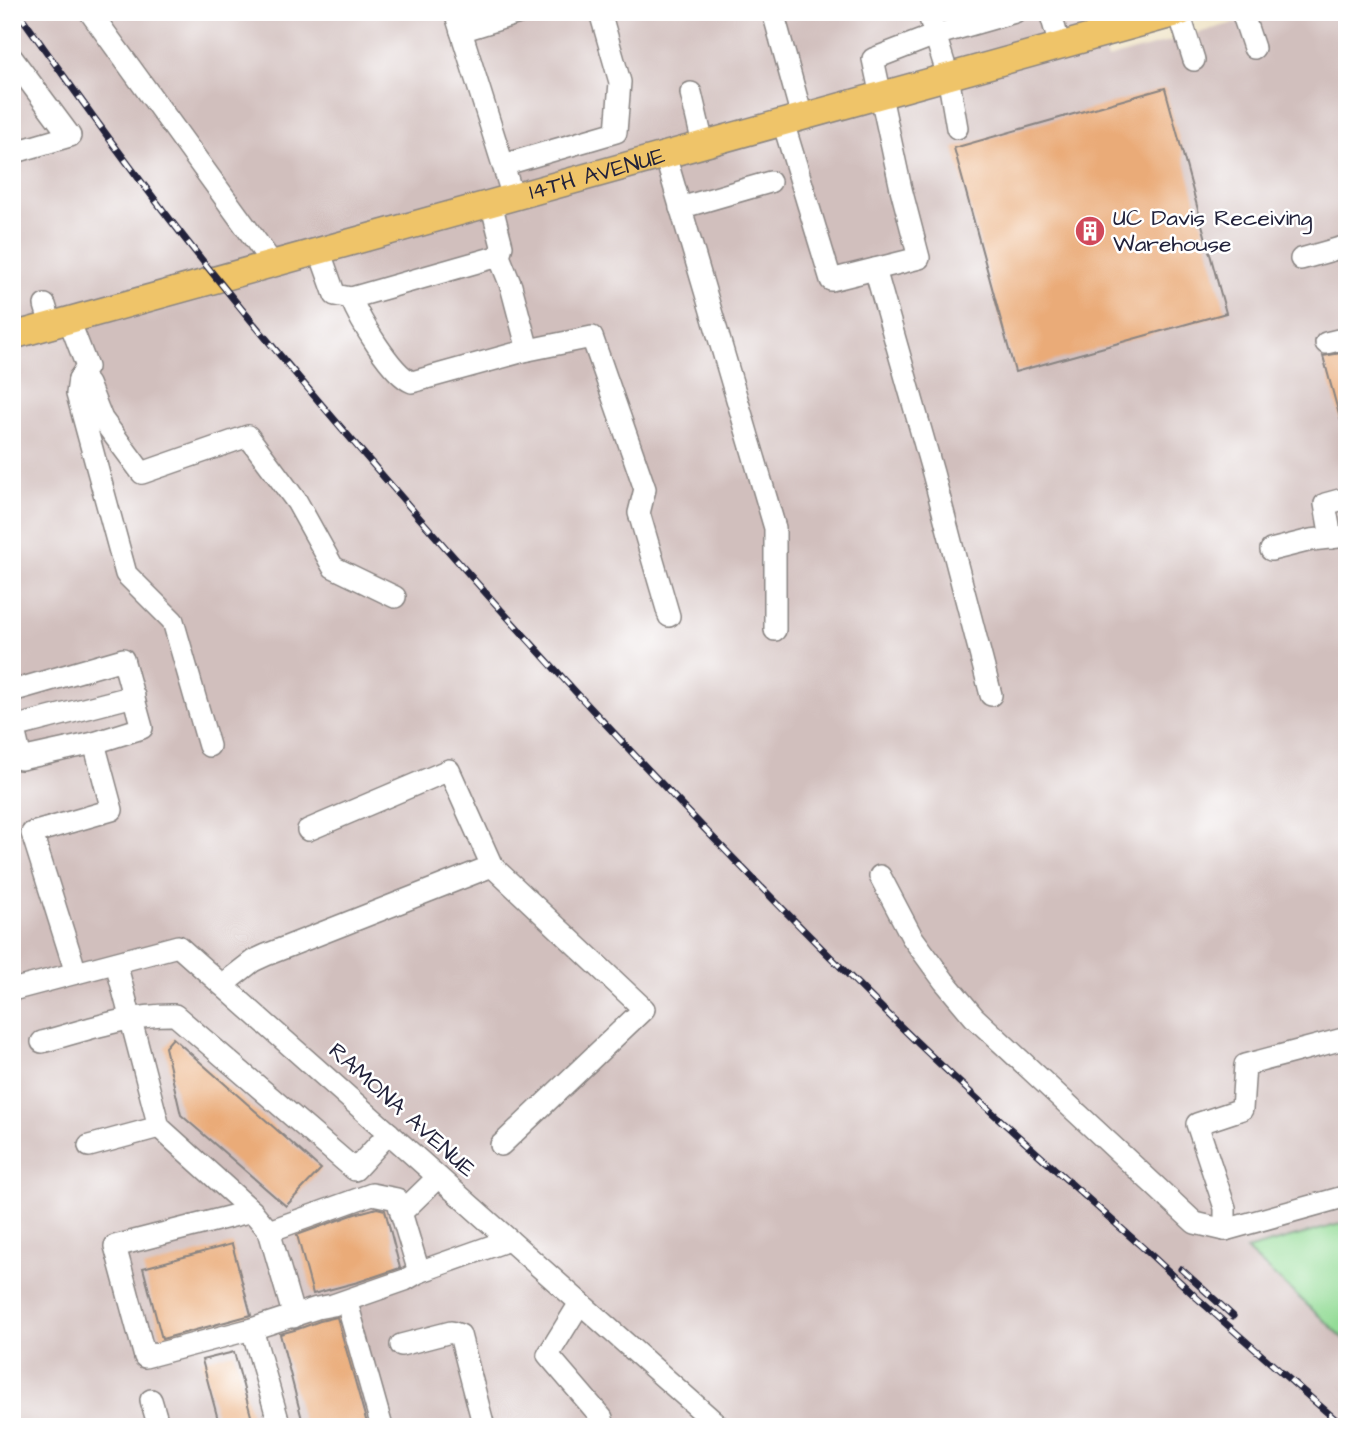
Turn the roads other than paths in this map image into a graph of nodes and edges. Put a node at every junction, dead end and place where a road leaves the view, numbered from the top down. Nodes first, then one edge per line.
1 (90, 12) edge
2 (522, 12) edge
3 (600, 12) edge
4 (773, 12) edge
5 (928, 12) edge
6 (1015, 12) edge
7 (1050, 12) edge
8 (1180, 12) edge
9 (1242, 12) edge
10 (458, 22) edge
11 (935, 35) junction
12 (1060, 46) junction
13 (1254, 48) dead end
14 (12, 58) edge
15 (1194, 60) dead end
16 (948, 76) junction
17 (691, 93) dead end
18 (881, 95) junction
19 (793, 119) junction
20 (957, 128) dead end
21 (703, 144) junction
22 (12, 153) edge
23 (665, 155) junction
24 (503, 165) junction
25 (770, 182) dead end
26 (502, 200) junction
27 (680, 208) junction
28 (1347, 246) edge
29 (318, 250) junction
30 (499, 256) junction
31 (1301, 259) dead end
32 (272, 263) junction
33 (875, 269) junction
34 (351, 298) junction
35 (55, 317) junction
36 (12, 337) edge
37 (1347, 338) edge
38 (1326, 343) dead end
39 (528, 350) junction
40 (79, 379) junction
41 (1347, 498) edge
42 (1339, 537) edge
43 (1271, 550) dead end
44 (395, 597) dead end
45 (669, 616) dead end
46 (775, 630) dead end
47 (12, 691) edge
48 (992, 695) dead end
49 (134, 696) junction
50 (13, 724) edge
51 (94, 743) junction
52 (209, 746) dead end
53 (15, 750) edge
54 (308, 830) dead end
55 (492, 866) junction
56 (880, 876) dead end
57 (116, 963) junction
58 (76, 973) junction
59 (222, 985) junction
60 (12, 990) edge
61 (130, 1018) junction
62 (1347, 1038) edge
63 (43, 1042) dead end
64 (159, 1127) junction
65 (389, 1133) junction
66 (501, 1145) dead end
67 (89, 1146) dead end
68 (438, 1177) junction
69 (1347, 1196) edge
70 (252, 1211) junction
71 (401, 1213) junction
72 (1225, 1230) junction
73 (269, 1231) junction
74 (509, 1240) junction
75 (419, 1272) junction
76 (580, 1303) junction
77 (349, 1310) dead end
78 (294, 1317) junction
79 (252, 1329) junction
80 (401, 1345) dead end
81 (151, 1400) dead end
82 (707, 1423) edge
83 (159, 1427) edge
84 (280, 1427) edge
85 (382, 1427) edge
86 (484, 1427) edge
87 (604, 1427) edge

1 - 32 street
2 - 10 street
3 - 24 street
4 - 19 street
5 - 11 street
6 - 11 street
7 - 12 street
8 - 12 main road, 14TH AVENUE
8 - 15 street
9 - 13 street
10 - 24 street
11 - 16 street
11 - 18 street
12 - 16 main road, 14TH AVENUE
14 - 22 street
16 - 18 main road, 14TH AVENUE
16 - 20 street
17 - 21 street
18 - 19 main road, 14TH AVENUE
18 - 33 street
19 - 21 main road, 14TH AVENUE
19 - 33 street
21 - 23 main road, 14TH AVENUE
23 - 26 main road, 14TH AVENUE
23 - 27 street
24 - 26 street
25 - 27 street
26 - 29 main road, 14TH AVENUE
26 - 30 street
27 - 46 street
28 - 31 street
29 - 32 main road, 14TH AVENUE
29 - 34 street
30 - 34 street
30 - 39 street
32 - 35 main road, 14TH AVENUE
33 - 48 street
34 - 39 street
35 - 36 main road, 14TH AVENUE
35 - 40 street
37 - 38 street
39 - 45 street
40 - 44 street
40 - 52 street
41 - 42 street
42 - 43 street
47 - 49 street
49 - 50 street
49 - 51 street
50 - 53 street
51 - 53 street
51 - 58 street
54 - 55 street
55 - 59 street
55 - 66 street
56 - 72 street
57 - 58 street, RAMONA AVENUE
57 - 59 street, RAMONA AVENUE
57 - 61 street
58 - 60 street, RAMONA AVENUE
59 - 65 street, RAMONA AVENUE
61 - 63 street
61 - 64 street
61 - 65 street
62 - 72 street
64 - 67 street
64 - 70 street
65 - 68 street, RAMONA AVENUE
68 - 71 street
68 - 74 street, RAMONA AVENUE
69 - 72 street
70 - 73 street
70 - 79 street
71 - 73 street
71 - 75 street
73 - 78 street
74 - 75 street
74 - 76 street, RAMONA AVENUE
75 - 78 street
76 - 82 street, RAMONA AVENUE
76 - 87 street
77 - 85 street
78 - 79 street
79 - 84 street
80 - 86 street
81 - 83 street

